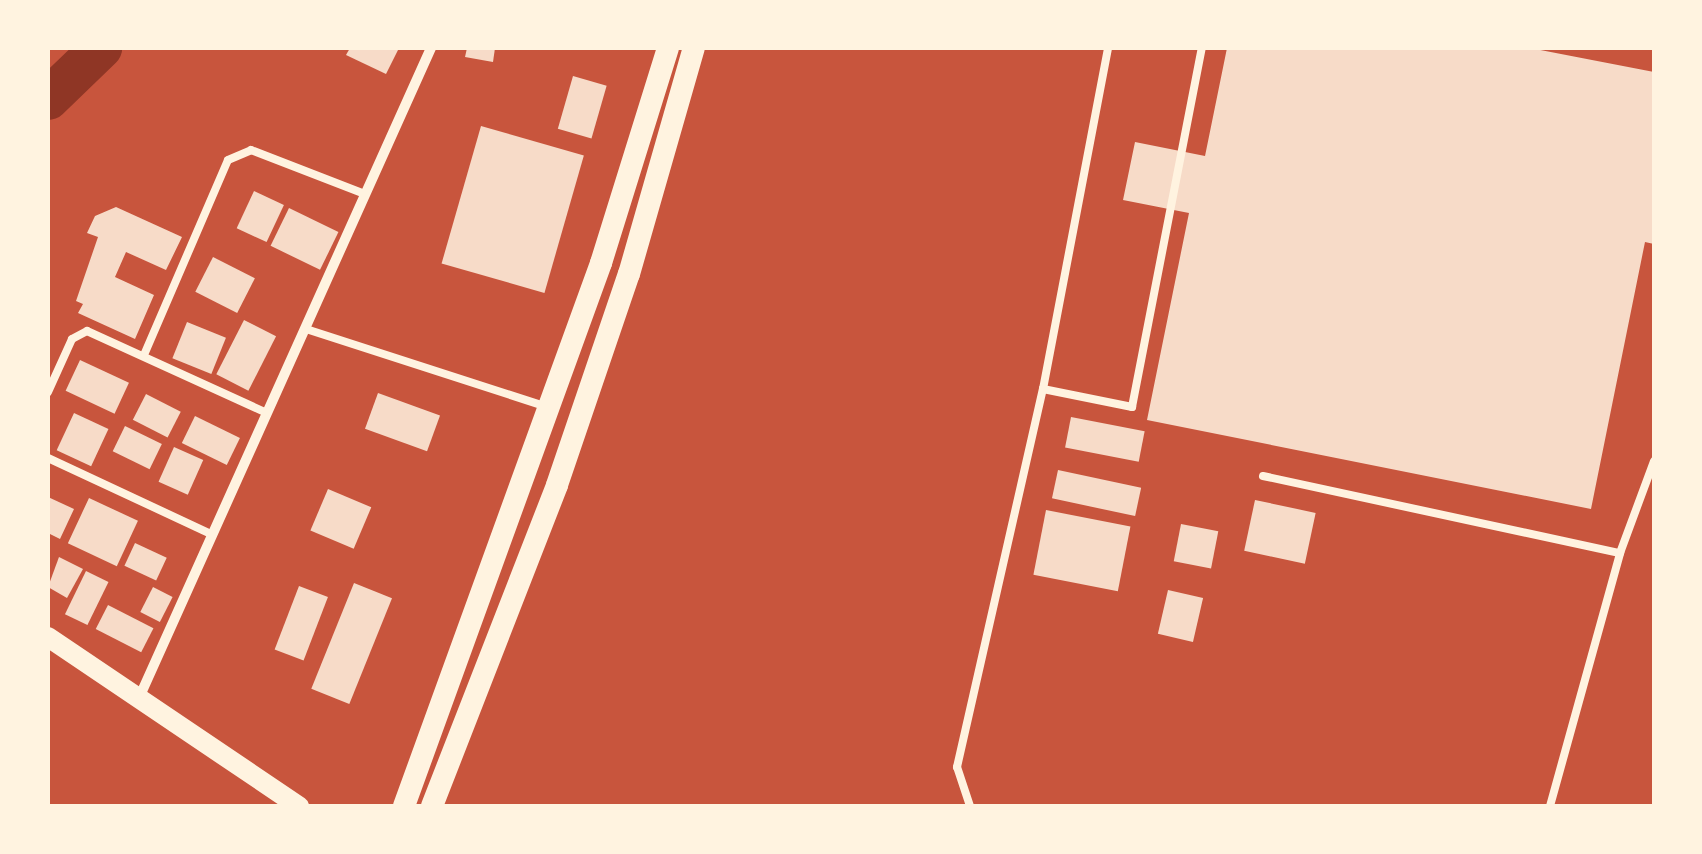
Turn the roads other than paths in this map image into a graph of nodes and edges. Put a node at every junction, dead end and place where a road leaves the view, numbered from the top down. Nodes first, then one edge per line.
1 (432, 48) edge
2 (668, 48) edge
3 (694, 48) edge
4 (1108, 48) edge
5 (1202, 48) edge
6 (364, 194) junction
7 (306, 329) junction
8 (144, 355) junction
9 (1044, 389) junction
10 (48, 392) edge
11 (549, 407) junction
12 (267, 414) junction
13 (48, 458) edge
14 (1654, 461) edge
15 (1264, 476) dead end
16 (212, 534) junction
17 (1620, 552) junction
18 (48, 637) edge
19 (139, 699) junction
20 (299, 806) edge
21 (404, 806) edge
22 (432, 806) edge
23 (970, 806) edge
24 (1550, 806) edge

1 - 6 street
2 - 11 main road
3 - 22 main road
4 - 9 lane
5 - 9 lane
6 - 7 street
6 - 8 lane
7 - 11 lane
7 - 12 street
8 - 10 lane
8 - 12 lane
9 - 23 lane
11 - 21 main road
12 - 16 street
13 - 16 lane
14 - 17 lane
15 - 17 lane
16 - 19 street
17 - 24 lane
18 - 19 main road
19 - 20 main road

